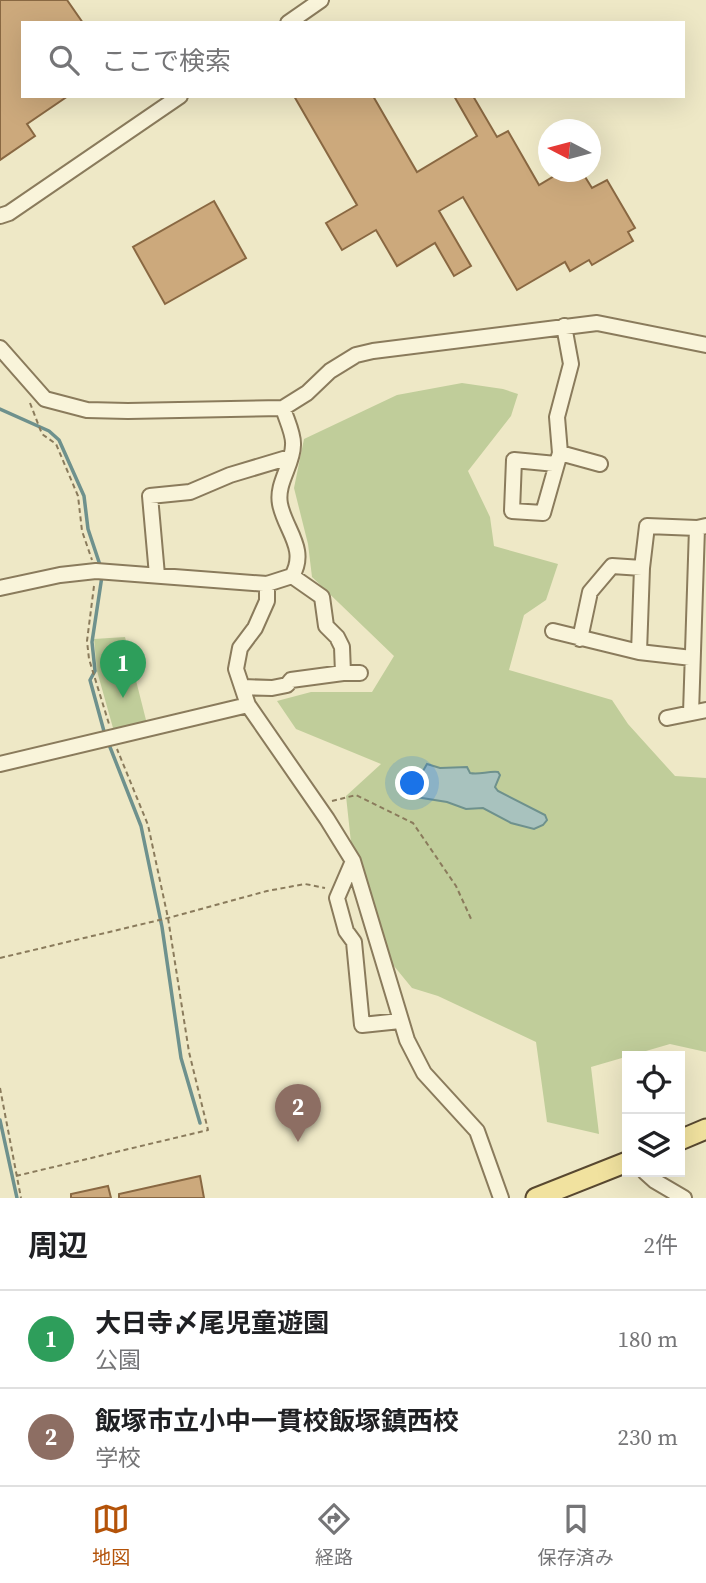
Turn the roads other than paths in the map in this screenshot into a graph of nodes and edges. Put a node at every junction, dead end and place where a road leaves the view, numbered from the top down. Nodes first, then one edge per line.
1 (321, 0) edge
2 (291, 21) edge
3 (177, 98) edge
4 (0, 216) edge
5 (564, 326) junction
6 (706, 345) edge
7 (0, 348) edge
8 (283, 408) junction
9 (290, 457) junction
10 (558, 458) junction
11 (600, 464) dead end
12 (702, 527) edge
13 (642, 568) junction
14 (157, 575) junction
15 (292, 576) junction
16 (267, 584) junction
17 (0, 587) edge
18 (553, 631) dead end
19 (580, 639) junction
20 (639, 652) junction
21 (692, 658) junction
22 (343, 673) junction
23 (360, 673) dead end
24 (243, 687) junction
25 (248, 705) junction
26 (699, 711) edge
27 (667, 718) dead end
28 (0, 764) edge
29 (353, 861) junction
30 (400, 1021) junction
31 (706, 1129) edge
32 (685, 1138) edge
33 (622, 1164) edge
34 (651, 1177) edge
35 (501, 1198) edge
36 (536, 1198) edge
37 (684, 1198) edge

1 - 2 street
3 - 4 street
5 - 6 street
5 - 8 street
5 - 10 street
7 - 8 street
8 - 9 street
9 - 14 street
9 - 15 street
10 - 10 street
10 - 11 street
12 - 13 street
12 - 21 street
13 - 19 street
13 - 20 street
14 - 16 street
14 - 17 street
15 - 16 street
15 - 22 street
16 - 24 street
18 - 19 street
19 - 20 street
20 - 21 street
21 - 26 street
22 - 23 street
22 - 24 street
24 - 25 street
25 - 28 street
25 - 29 street
26 - 27 street
29 - 30 street
29 - 30 street
30 - 35 street
31 - 32 main road
33 - 36 main road
34 - 37 street

